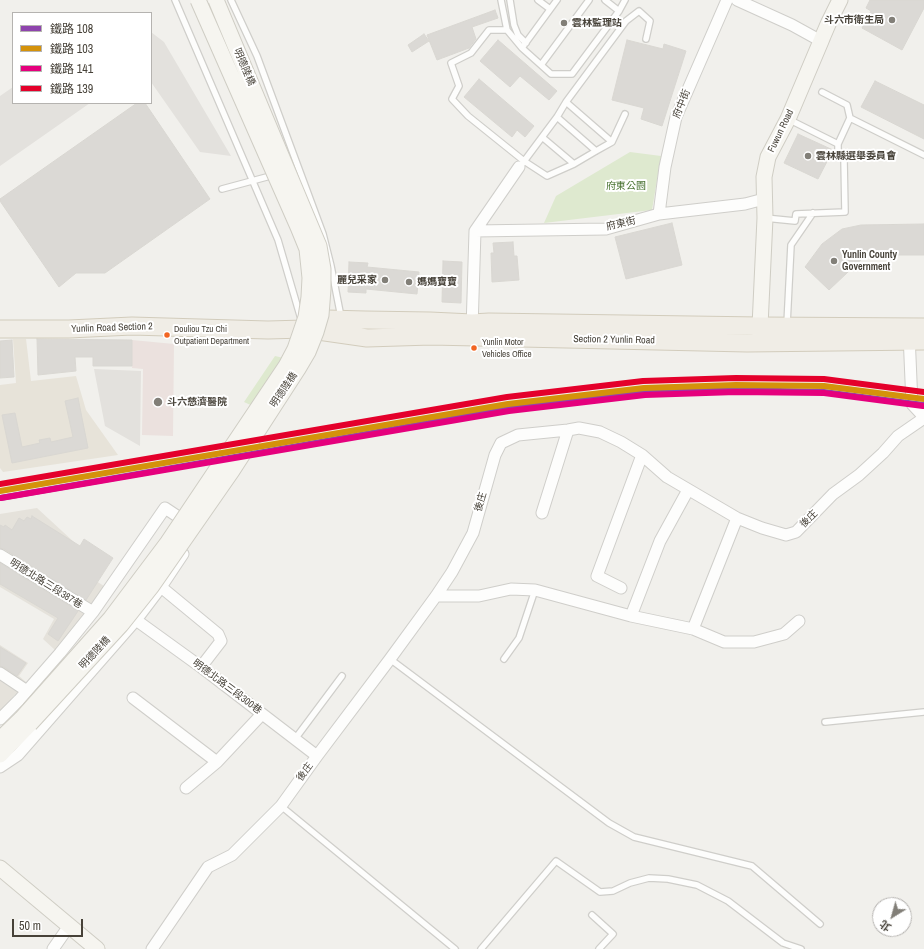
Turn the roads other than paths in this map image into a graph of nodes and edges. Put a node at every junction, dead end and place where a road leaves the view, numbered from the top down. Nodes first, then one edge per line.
1 (175, 0) edge
2 (198, 0) edge
3 (216, 0) edge
4 (231, 0) edge
5 (501, 0) edge
6 (510, 0) edge
7 (538, 0) edge
8 (557, 0) edge
9 (589, 0) edge
10 (605, 0) edge
11 (625, 0) edge
12 (727, 0) edge
13 (737, 0) edge
14 (840, 0) edge
15 (550, 9) junction
16 (620, 11) junction
17 (507, 30) junction
18 (646, 39) dead end
19 (821, 41) junction
20 (526, 43) junction
21 (522, 48) junction
22 (541, 65) junction
23 (822, 92) dead end
24 (566, 102) junction
25 (625, 114) dead end
26 (557, 117) junction
27 (850, 118) junction
28 (788, 119) junction
29 (542, 137) junction
30 (612, 142) junction
31 (838, 144) junction
32 (596, 151) junction
33 (924, 155) edge
34 (521, 164) junction
35 (574, 164) junction
36 (299, 168) junction
37 (252, 181) junction
38 (222, 189) dead end
39 (764, 199) junction
40 (813, 213) junction
41 (659, 214) junction
42 (765, 218) junction
43 (475, 231) junction
44 (341, 320) junction
45 (0, 329) edge
46 (304, 329) junction
47 (472, 330) junction
48 (760, 334) junction
49 (787, 334) junction
50 (916, 334) edge
51 (924, 417) edge
52 (568, 430) junction
53 (642, 455) junction
54 (688, 490) junction
55 (542, 513) dead end
56 (737, 518) junction
57 (0, 555) edge
58 (161, 587) junction
59 (621, 588) dead end
60 (535, 590) junction
61 (436, 596) junction
62 (93, 612) junction
63 (631, 616) junction
64 (136, 620) junction
65 (799, 621) dead end
66 (693, 629) junction
67 (390, 659) junction
68 (504, 660) dead end
69 (201, 667) junction
70 (0, 672) edge
71 (342, 676) dead end
72 (27, 691) junction
73 (133, 698) dead end
74 (924, 712) edge
75 (262, 714) junction
76 (0, 720) edge
77 (26, 721) junction
78 (826, 722) dead end
79 (0, 739) edge
80 (295, 739) junction
81 (0, 755) edge
82 (317, 756) junction
83 (217, 762) junction
84 (0, 767) edge
85 (186, 788) dead end
86 (281, 806) junction
87 (0, 868) edge
88 (592, 915) dead end
89 (820, 924) dead end
90 (70, 926) junction
91 (53, 949) edge
92 (97, 949) edge
93 (152, 949) edge
94 (455, 949) edge
95 (481, 949) edge
96 (599, 949) edge
97 (801, 949) edge

1 - 37 lane
2 - 77 main road, 明德陸橋, bridge
3 - 77 main road, 明德陸橋, bridge
4 - 36 lane
5 - 17 lane
6 - 20 lane
7 - 15 lane
8 - 15 lane
9 - 22 lane
10 - 16 lane
11 - 16 lane
12 - 41 street, 府中街
13 - 19 street
14 - 19 main road, Fuwun Road
15 - 20 lane
16 - 22 lane
17 - 21 lane
17 - 34 lane
18 - 24 lane
19 - 28 main road, Fuwun Road
20 - 21 lane
21 - 22 lane
23 - 27 lane
24 - 26 lane
24 - 30 lane
25 - 30 lane
26 - 29 lane
26 - 32 lane
27 - 31 lane
27 - 33 lane
28 - 31 lane
28 - 39 main road, Fuwun Road
29 - 34 lane
29 - 35 lane
30 - 32 lane
31 - 40 lane
32 - 35 lane
34 - 35 lane
34 - 43 street
36 - 37 lane
36 - 44 lane
37 - 38 lane
37 - 46 lane
39 - 41 street, 府東街
39 - 42 main road, Fuwun Road
40 - 42 lane
40 - 49 lane
41 - 43 street, 府東街
42 - 48 main road, Fuwun Road
43 - 47 street
44 - 46 main road, Yunlin Road Section 2
44 - 47 main road, Section 2 Yunlin Road
45 - 46 main road, Yunlin Road Section 2
46 - 47 main road, Section 2 Yunlin Road
47 - 48 main road, Section 2 Yunlin Road
48 - 49 main road, Section 2 Yunlin Road
49 - 50 main road, Section 2 Yunlin Road
50 - 51 street, 後庄
51 - 56 street, 後庄
52 - 53 street, 後庄
52 - 55 street
52 - 61 street, 後庄
53 - 54 street, 後庄
53 - 59 street
54 - 56 street, 後庄
54 - 63 street
56 - 66 street
57 - 62 street, 明德北路三段387巷
58 - 62 street
58 - 64 street
58 - 69 street
60 - 61 street
60 - 63 street
60 - 68 lane
61 - 67 street, 後庄
62 - 72 street
63 - 66 street
64 - 69 street, 明德北路三段300巷
64 - 84 street
65 - 66 street
67 - 82 street, 後庄
67 - 89 lane
69 - 75 street, 明德北路三段300巷
70 - 72 street
71 - 80 lane
72 - 76 street
73 - 83 street
74 - 78 lane
75 - 80 street, 明德北路三段300巷
75 - 83 street
77 - 79 main road
77 - 81 main road
80 - 82 street, 明德北路三段300巷
82 - 86 street, 後庄
83 - 85 street
86 - 93 street, 後庄
86 - 94 lane
87 - 90 main road
88 - 96 lane
90 - 91 street
90 - 92 main road
95 - 97 lane

